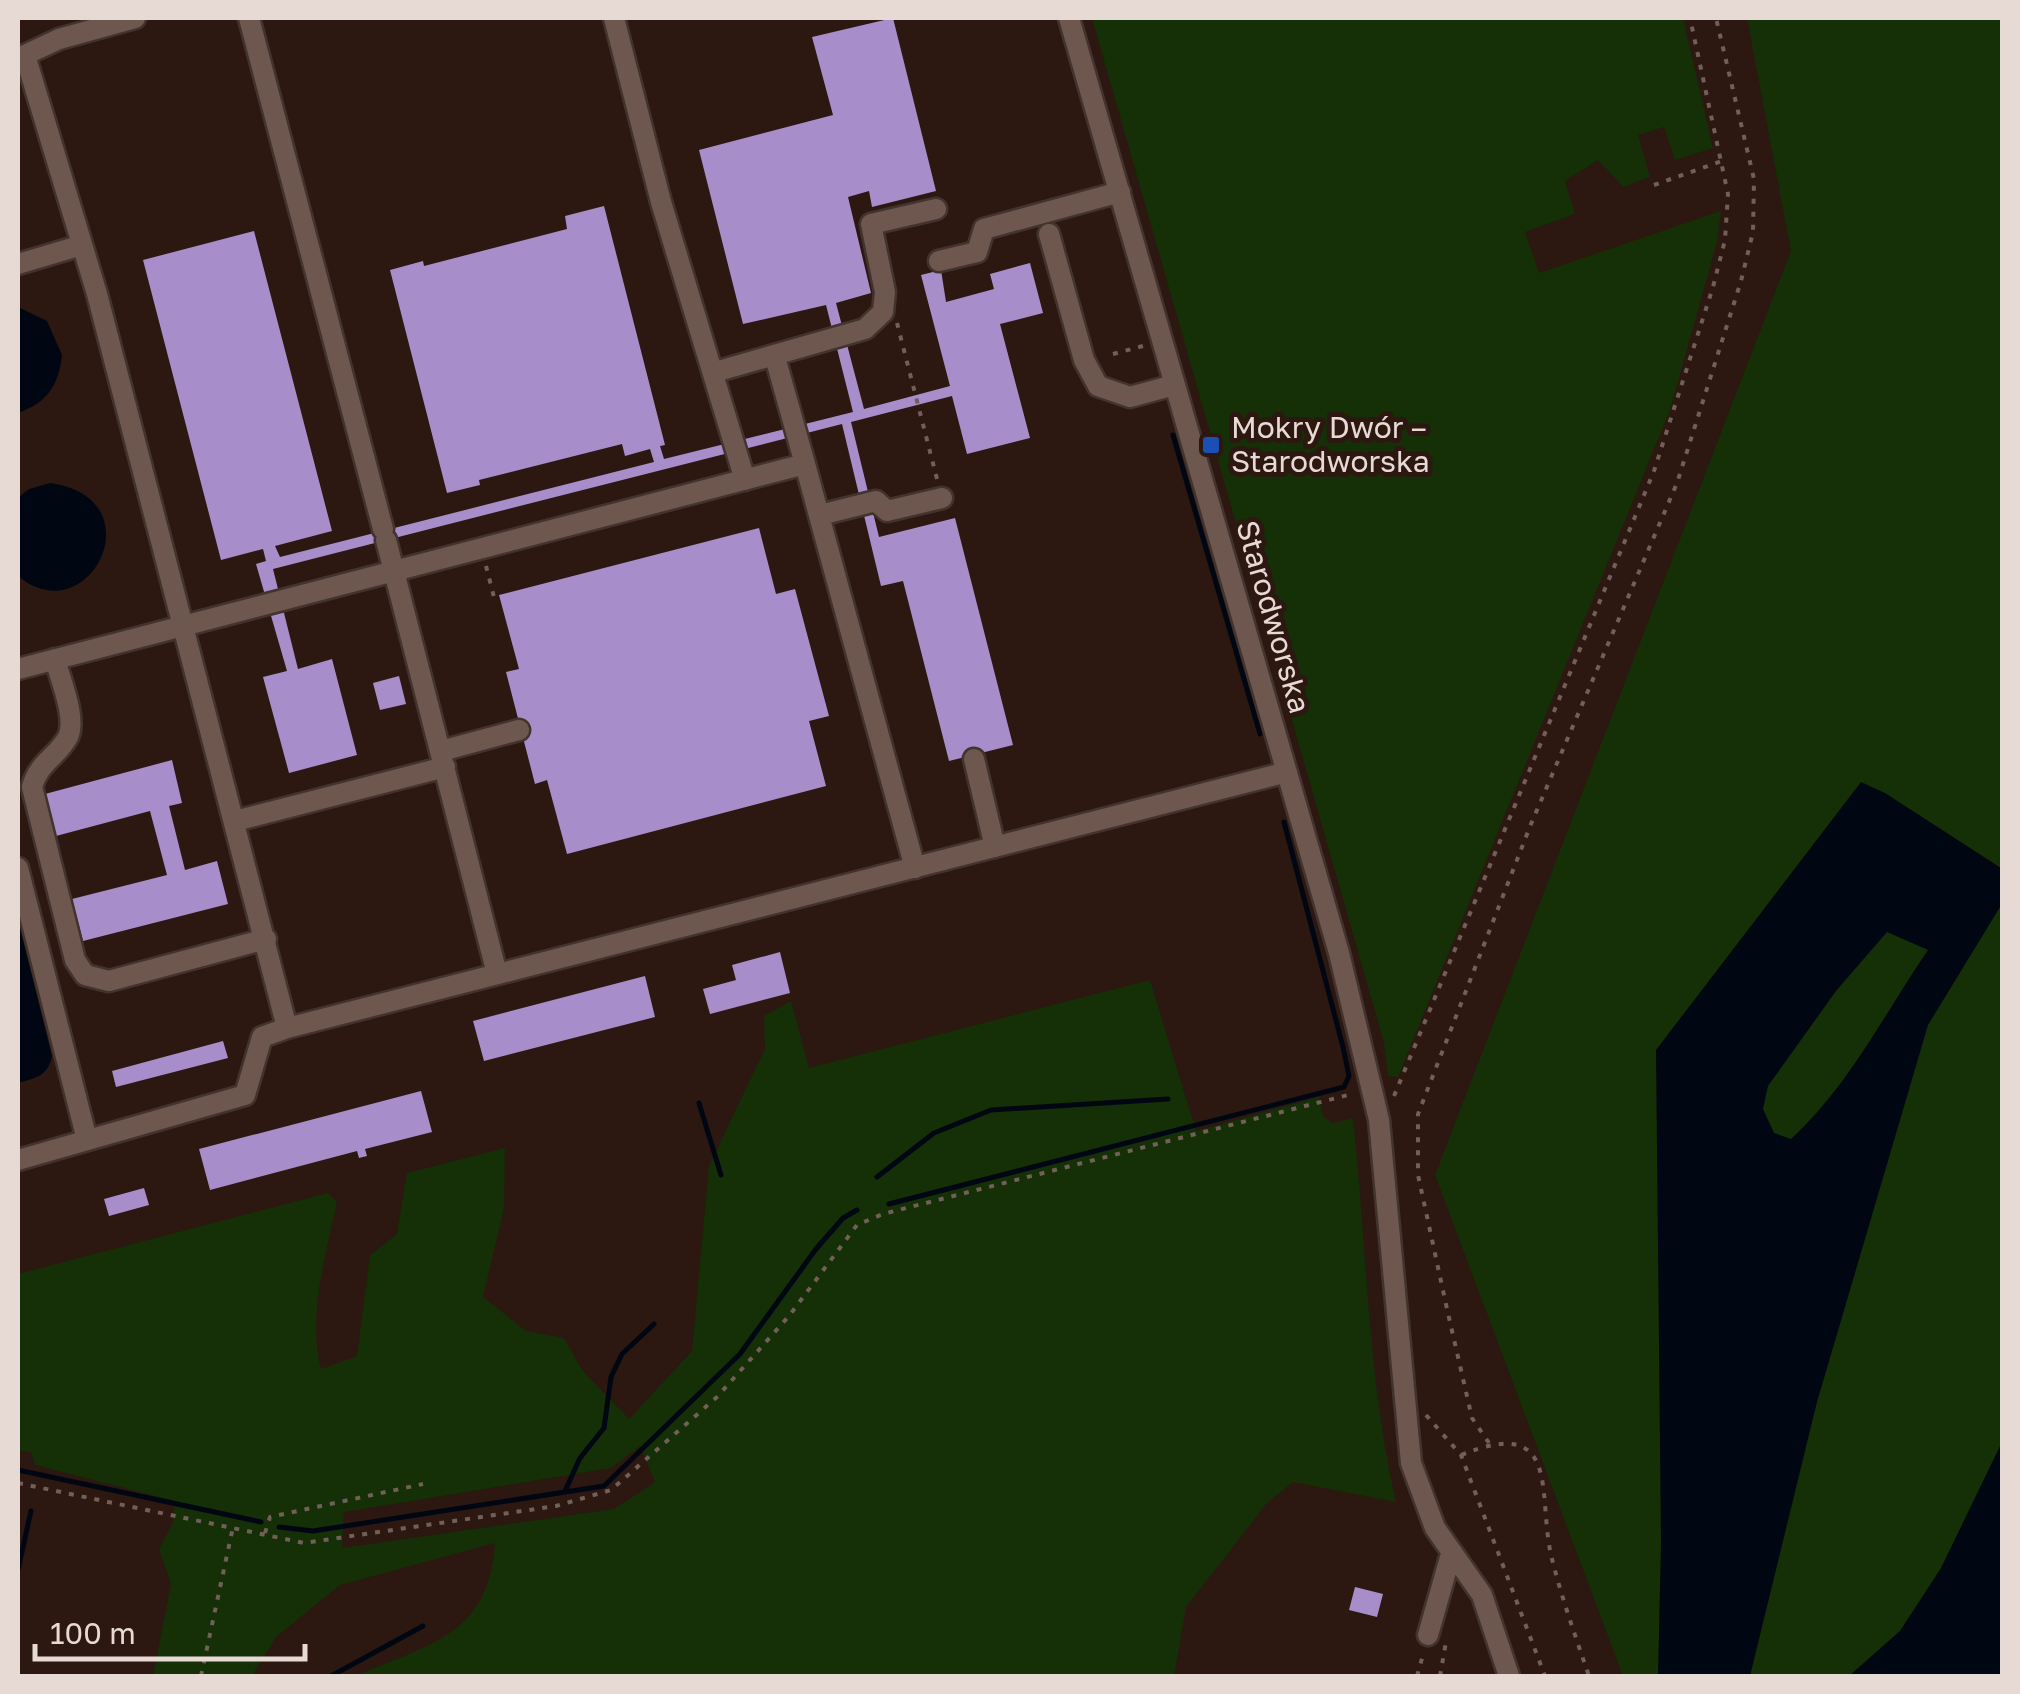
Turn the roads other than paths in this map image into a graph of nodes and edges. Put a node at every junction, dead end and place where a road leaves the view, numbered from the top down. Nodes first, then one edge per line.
1 (136, 18) edge
2 (249, 18) edge
3 (614, 18) edge
4 (1069, 18) edge
5 (21, 56) edge
6 (38, 100) junction
7 (18, 106) edge
8 (1120, 192) junction
9 (936, 209) dead end
10 (1049, 234) dead end
11 (82, 245) junction
12 (939, 261) dead end
13 (18, 264) edge
14 (775, 357) junction
15 (715, 372) junction
16 (1174, 385) junction
17 (805, 464) junction
18 (745, 480) junction
19 (942, 498) road end
20 (820, 515) junction
21 (393, 570) junction
22 (183, 625) junction
23 (55, 659) junction
24 (18, 669) edge
25 (519, 730) dead end
26 (443, 759) junction
27 (974, 759) dead end
28 (1287, 772) junction
29 (235, 821) junction
30 (995, 847) junction
31 (18, 868) edge
32 (915, 868) junction
33 (266, 939) junction
34 (497, 974) junction
35 (288, 1028) junction
36 (87, 1140) junction
37 (18, 1160) edge
38 (1451, 1554) junction
39 (1428, 1636) road end
40 (1510, 1676) edge

1 - 5 street
2 - 21 street
3 - 15 street
4 - 8 street, Starodworska
5 - 6 street
6 - 7 street
6 - 11 street
8 - 12 street
8 - 16 street, Starodworska
9 - 14 street
10 - 16 street
11 - 13 street
11 - 22 street
14 - 15 street
14 - 17 street
15 - 18 street
16 - 28 street, Starodworska
17 - 18 street
17 - 20 street
18 - 21 street
19 - 20 street
20 - 32 street
21 - 22 street
21 - 26 street
22 - 23 street
22 - 29 street
23 - 24 street
23 - 33 street
25 - 26 street
26 - 29 street
26 - 34 street
27 - 30 street
28 - 30 street
28 - 38 street, Starodworska
29 - 33 street
30 - 32 street
31 - 36 street
32 - 34 street
33 - 35 street
34 - 35 street
35 - 36 street
36 - 37 street
38 - 39 street
38 - 40 street, Starodworska

